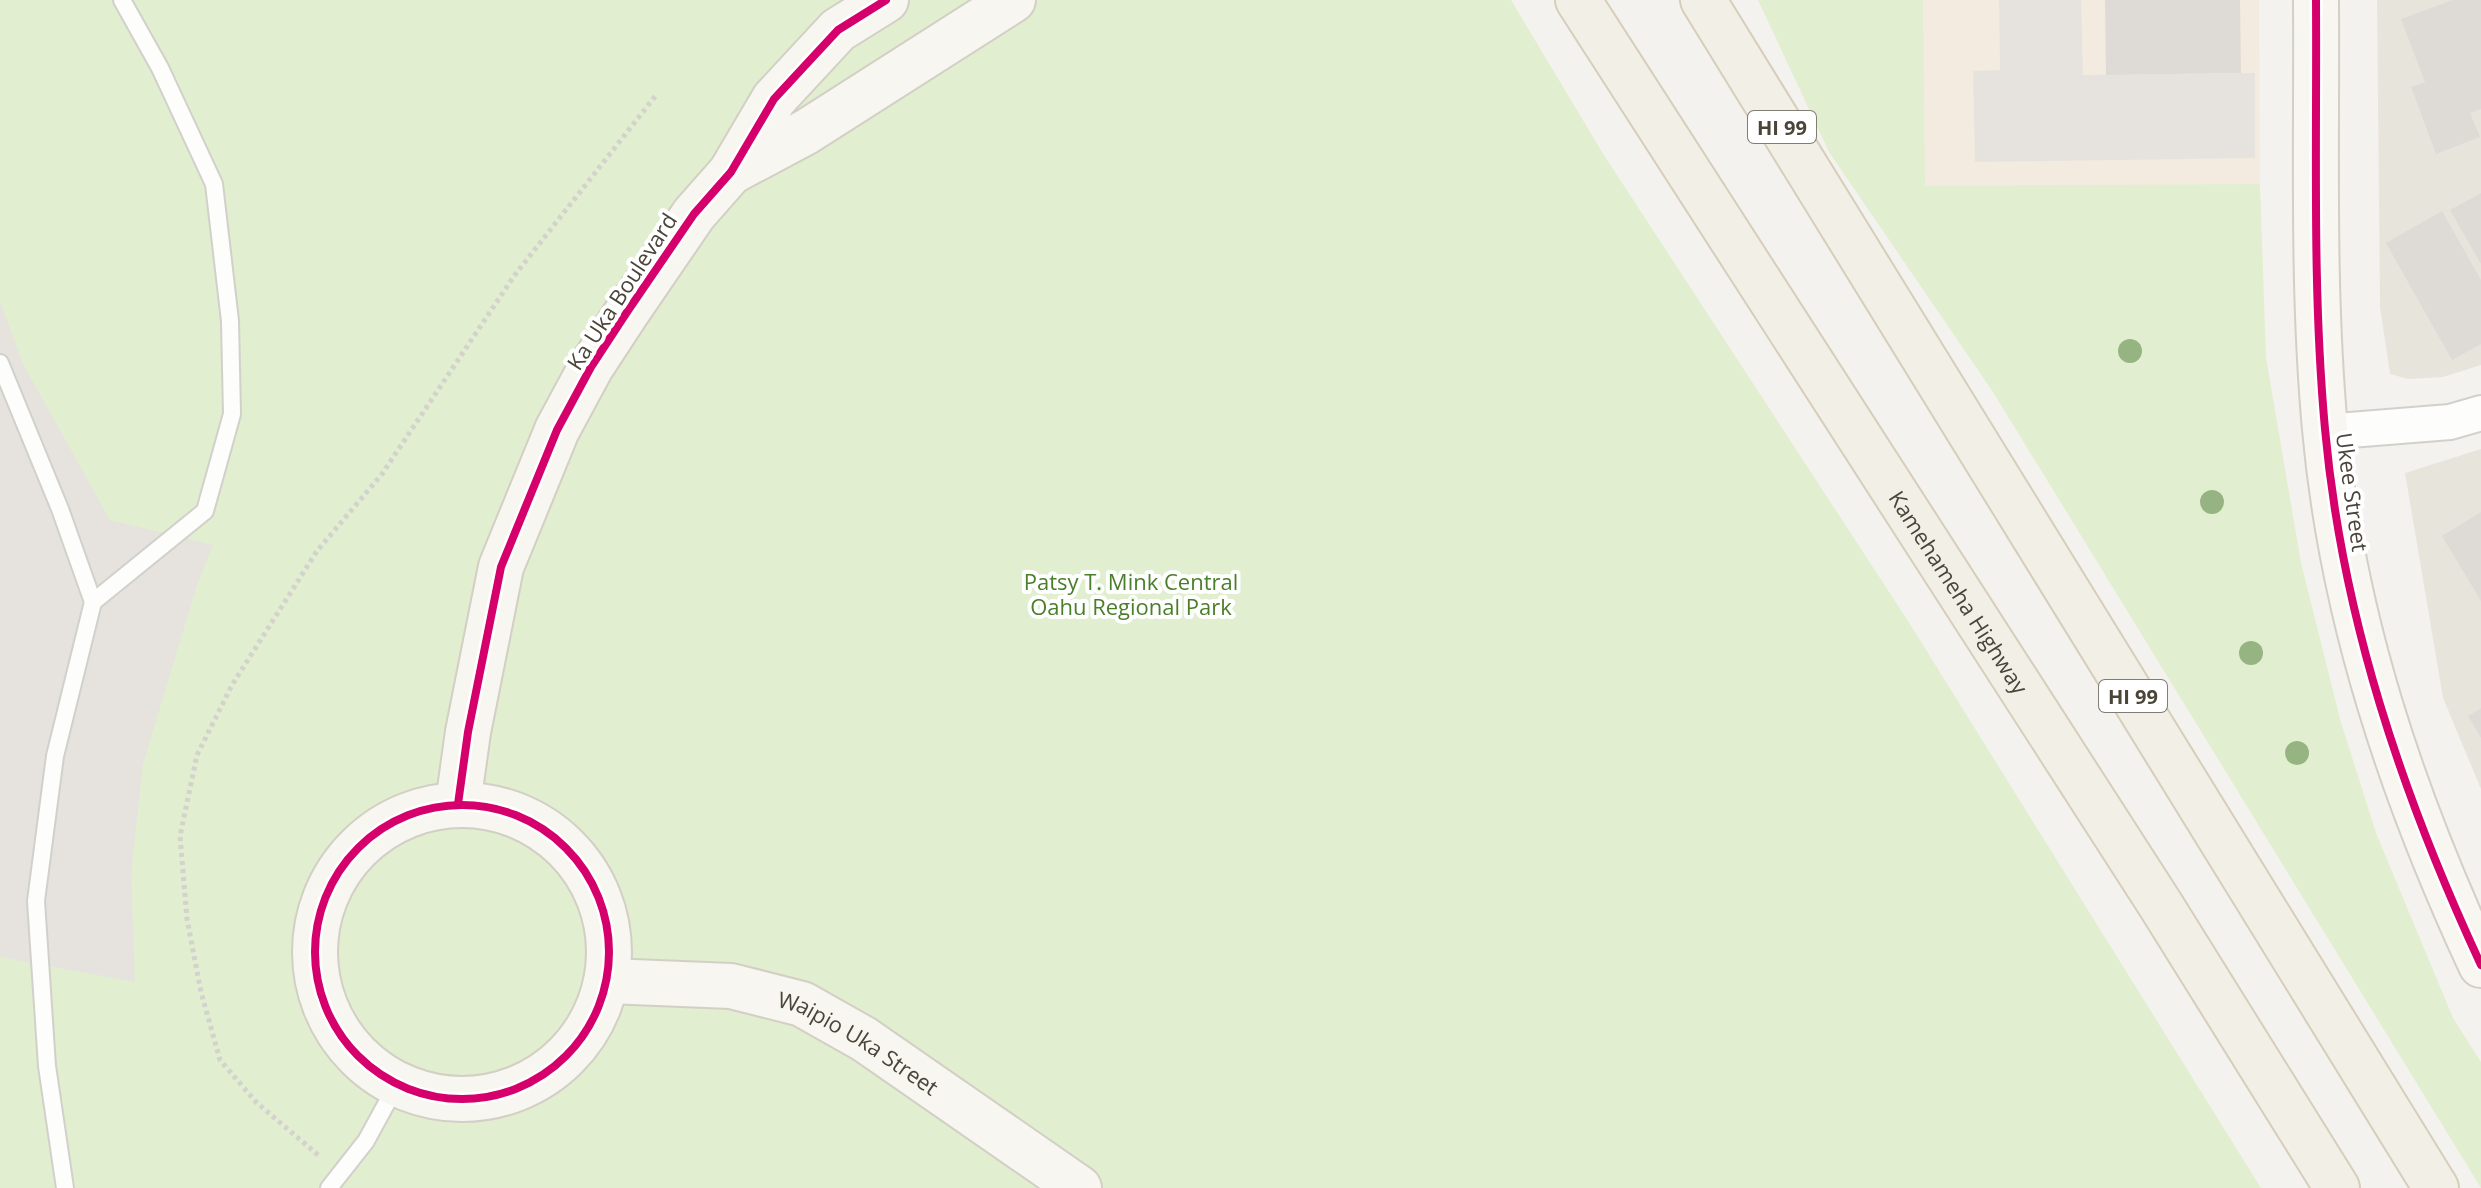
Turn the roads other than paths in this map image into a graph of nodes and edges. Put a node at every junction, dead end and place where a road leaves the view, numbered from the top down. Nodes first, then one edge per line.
1 (122, 0) edge
2 (886, 0) edge
3 (1013, 0) edge
4 (1703, 0) edge
5 (2316, 0) edge
6 (1578, 3) edge
7 (731, 172) junction
8 (0, 363) edge
9 (2481, 413) edge
10 (2325, 432) junction
11 (93, 602) junction
12 (458, 804) junction
13 (2481, 965) edge
14 (608, 981) junction
15 (396, 1086) junction
16 (65, 1188) edge
17 (329, 1188) edge
18 (1079, 1188) edge
19 (2337, 1188) edge
20 (2436, 1188) edge

1 - 11 lane
2 - 7 street, Ka Uka Boulevard
3 - 7 street, Ka Uka Boulevard
4 - 20 main road, HI 99
5 - 10 street, Ukee Street
6 - 19 main road, Kamehameha Highway
7 - 12 street, Ka Uka Boulevard
8 - 11 lane
9 - 10 street
10 - 13 street, Ukee Street
11 - 16 lane
12 - 14 street
12 - 15 street
14 - 15 street
14 - 18 street, Waipio Uka Street
15 - 17 lane

